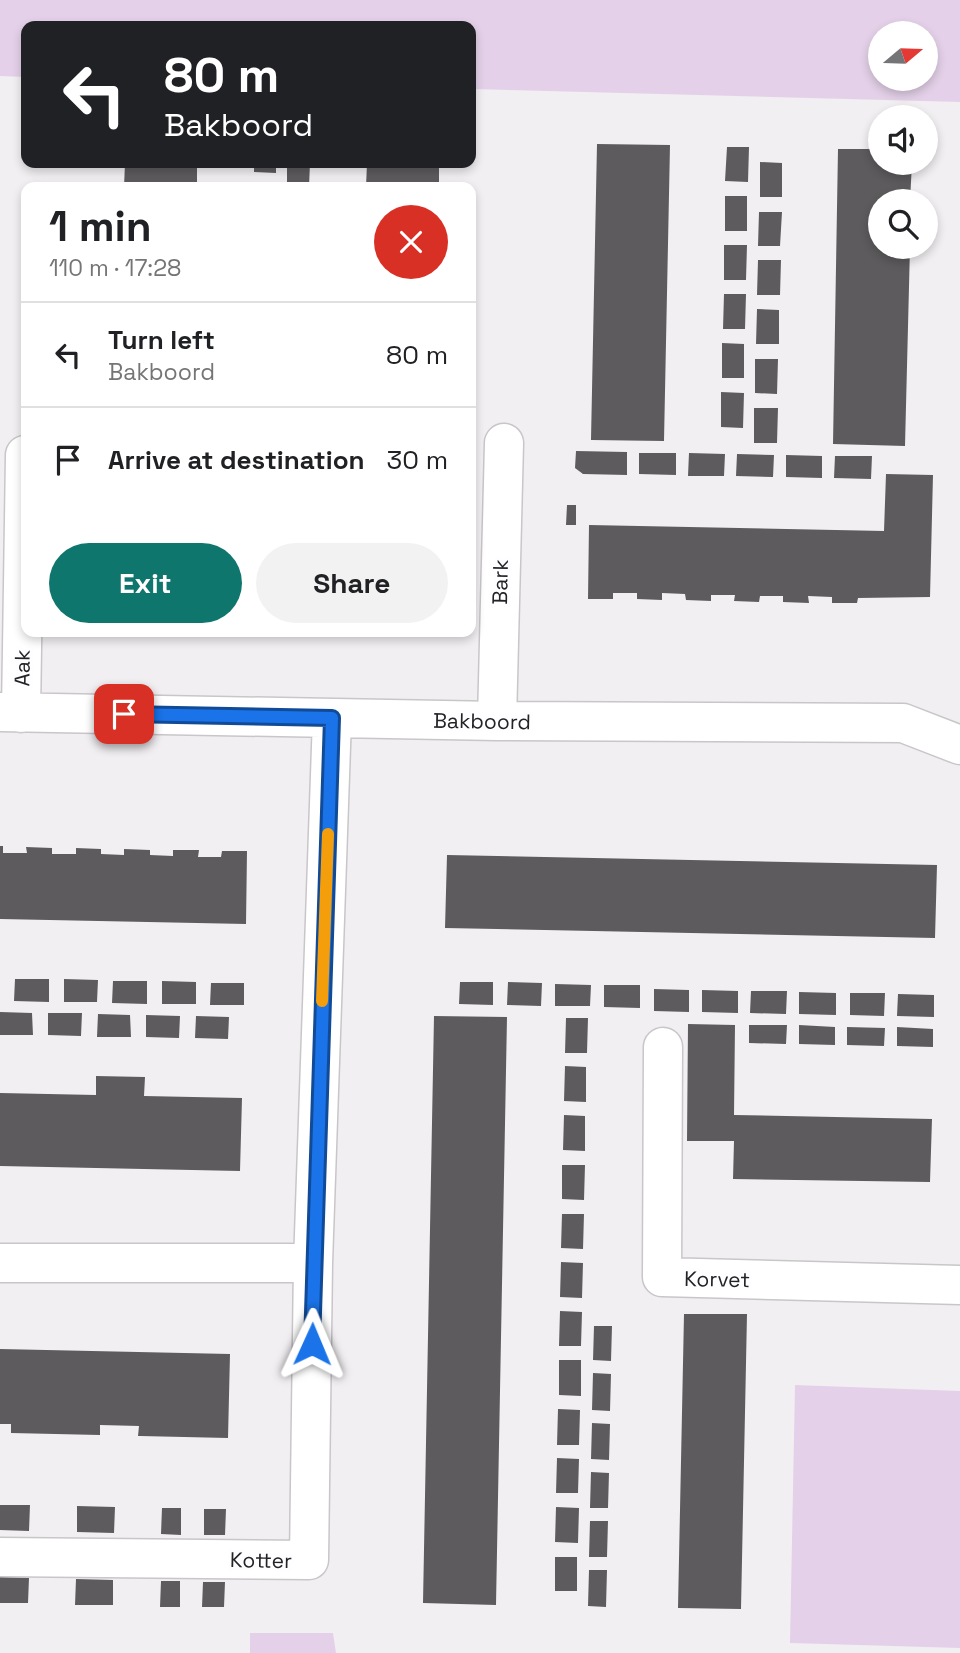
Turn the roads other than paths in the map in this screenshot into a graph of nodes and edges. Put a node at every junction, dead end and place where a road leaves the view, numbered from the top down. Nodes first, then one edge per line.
1 (504, 443) dead end
2 (21, 523) edge
3 (10, 712) edge
4 (332, 718) junction
5 (497, 721) junction
6 (960, 745) edge
7 (663, 1047) dead end
8 (0, 1263) edge
9 (313, 1263) junction
10 (960, 1285) edge
11 (0, 1557) edge

1 - 5 street, Bark
2 - 3 street, Aak
3 - 4 street, Bakboord
4 - 5 street, Bakboord
4 - 9 street, Kotter
5 - 6 street, Bakboord
7 - 10 street, Korvet
8 - 9 street
9 - 11 street, Kotter

